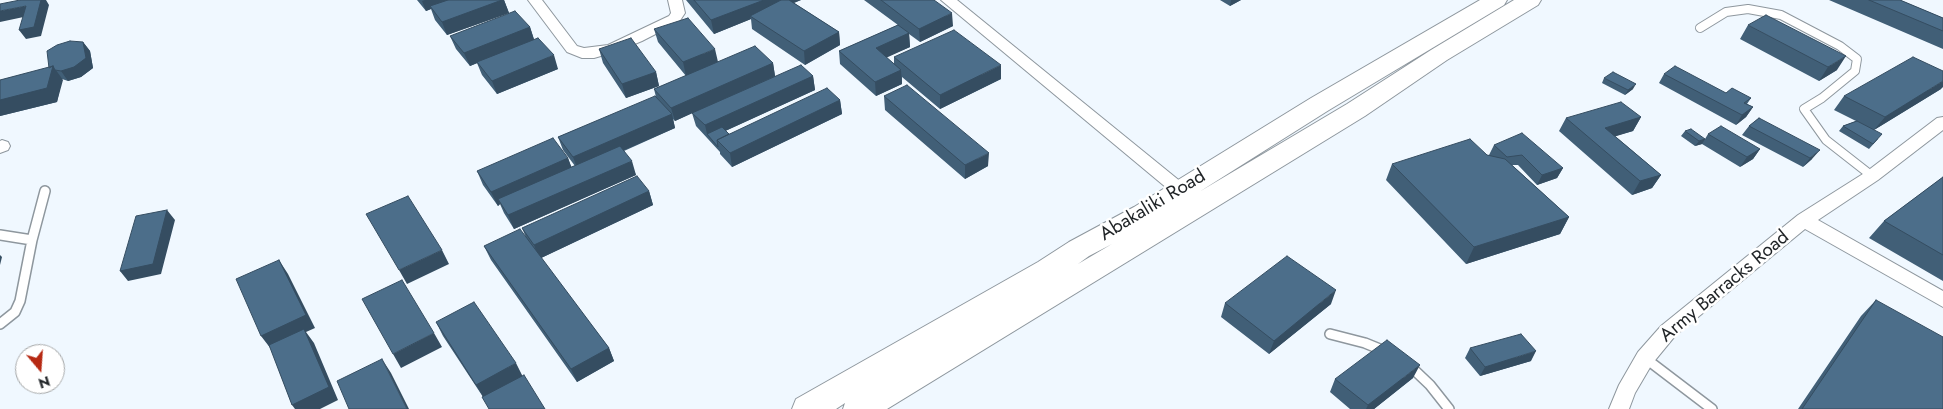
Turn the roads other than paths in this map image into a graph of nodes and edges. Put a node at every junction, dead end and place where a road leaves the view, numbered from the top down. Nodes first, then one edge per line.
1 (535, 0) edge
2 (674, 0) edge
3 (948, 0) edge
4 (1496, 0) edge
5 (1530, 0) edge
6 (1700, 28) dead end
7 (1943, 122) edge
8 (1872, 176) junction
9 (1180, 190) junction
10 (45, 191) dead end
11 (1804, 220) junction
12 (0, 235) edge
13 (32, 240) junction
14 (1943, 300) edge
15 (0, 324) edge
16 (1330, 334) dead end
17 (1645, 358) junction
18 (871, 404) edge
19 (808, 409) edge
20 (1449, 409) edge
21 (1619, 409) edge
22 (1712, 409) edge

1 - 2 street
3 - 9 street
4 - 9 main road, Abakaliki Road
5 - 18 main road, Abakaliki Road
6 - 8 lane
7 - 8 street, Army Barracks Road
8 - 11 street, Army Barracks Road
9 - 19 main road, Abakaliki Road
10 - 13 lane
11 - 14 street, Army Barracks Road
11 - 17 street, Army Barracks Road
12 - 13 lane
13 - 15 lane
16 - 20 lane
17 - 21 street, Army Barracks Road
17 - 22 lane

